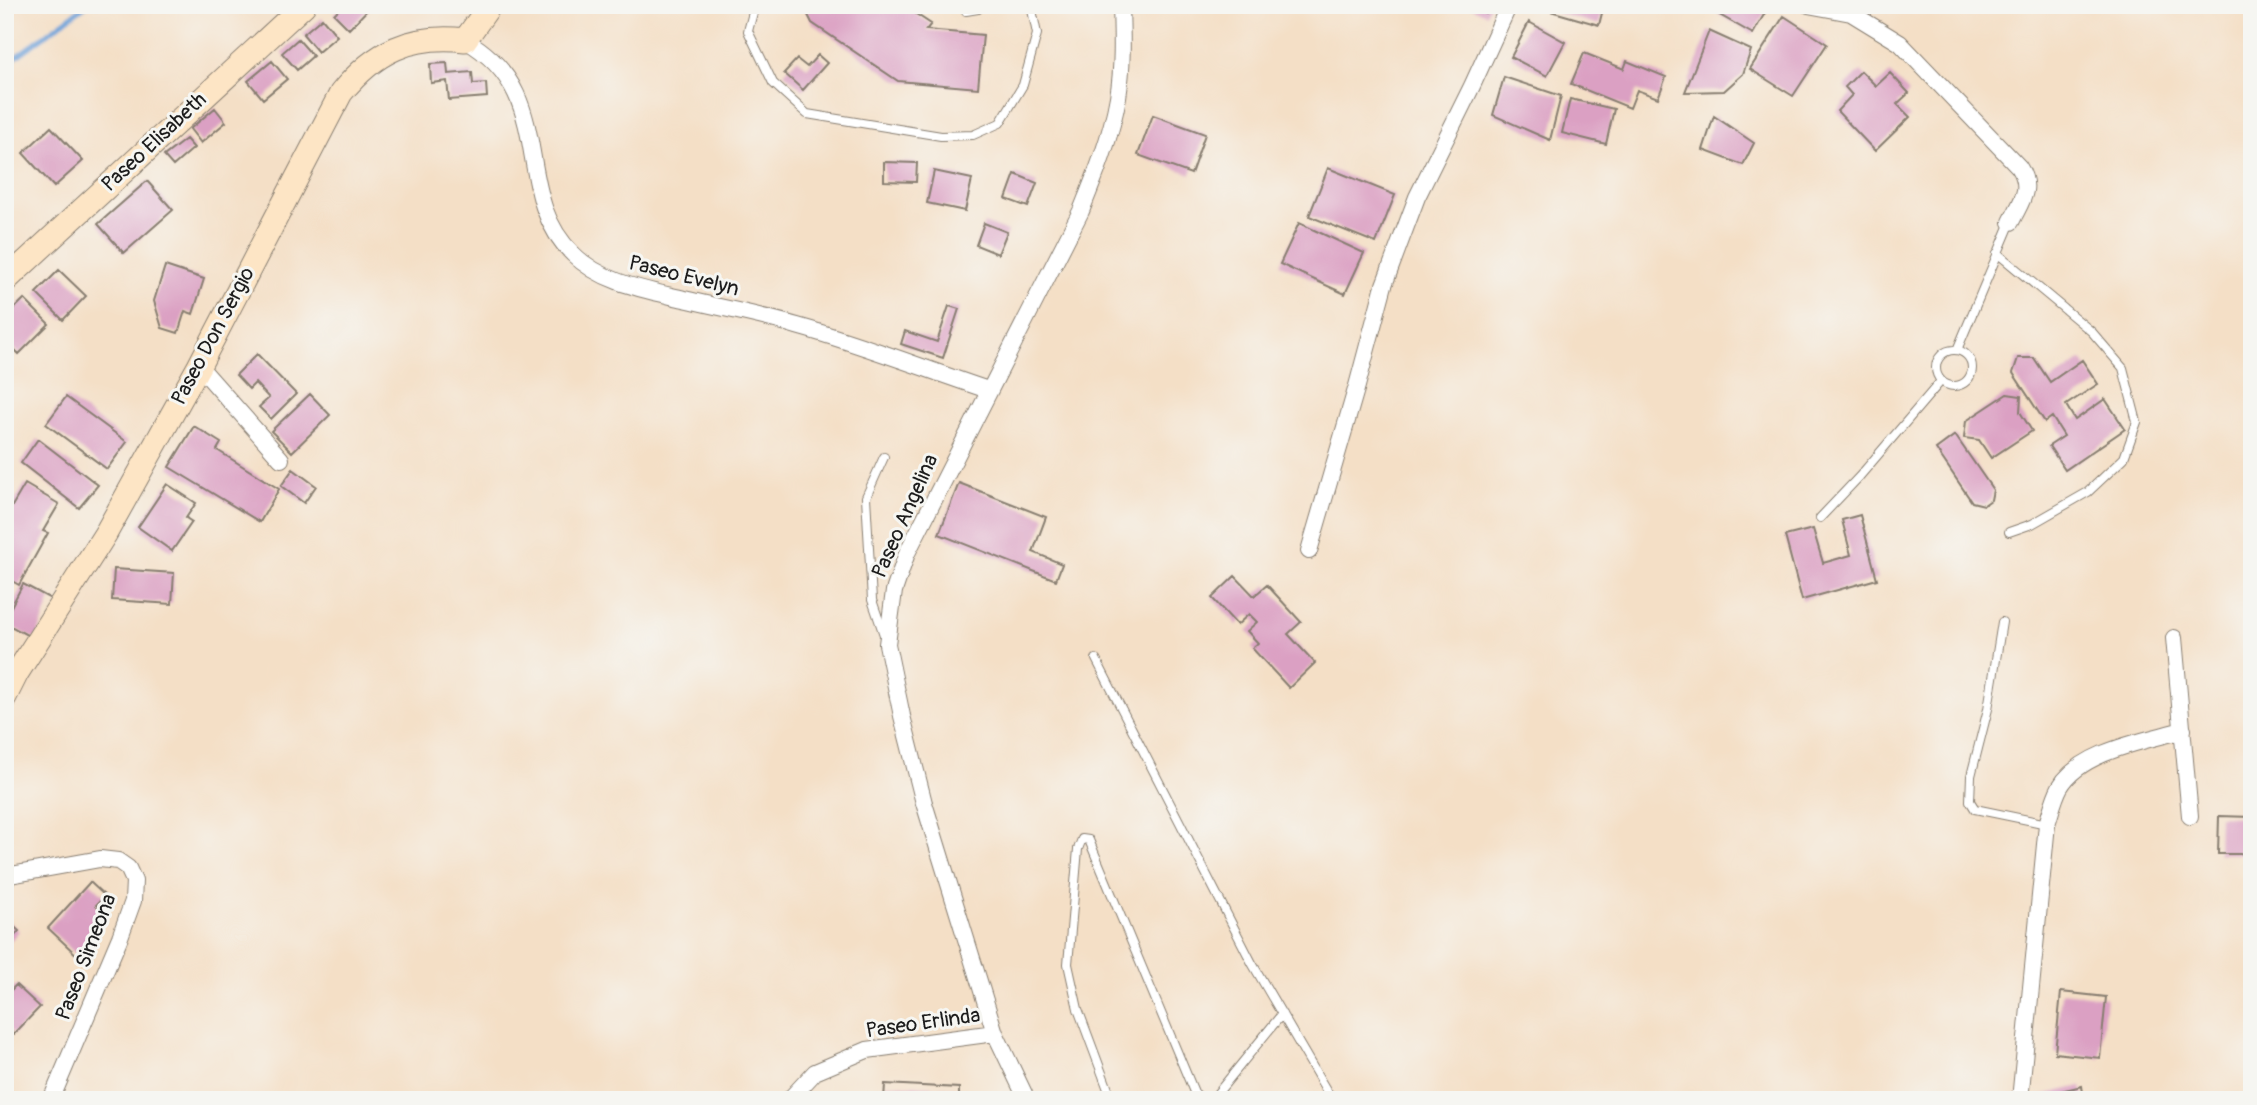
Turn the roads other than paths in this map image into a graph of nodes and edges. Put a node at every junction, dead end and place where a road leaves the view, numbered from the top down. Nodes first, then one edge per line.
1 (304, 5) edge
2 (490, 5) edge
3 (755, 5) edge
4 (984, 5) edge
5 (1031, 5) edge
6 (1121, 5) edge
7 (1509, 5) edge
8 (1808, 5) edge
9 (1866, 5) edge
10 (966, 11) dead end
11 (1851, 13) junction
12 (465, 40) junction
13 (2011, 222) joint
14 (1997, 253) junction
15 (5, 281) edge
16 (1957, 350) junction
17 (199, 366) junction
18 (1941, 381) junction
19 (988, 390) junction
20 (884, 457) dead end
21 (281, 459) dead end
22 (1820, 519) dead end
23 (2009, 532) dead end
24 (1309, 551) dead end
25 (2002, 622) dead end
26 (2174, 638) dead end
27 (887, 644) junction
28 (1096, 659) dead end
29 (5, 697) edge
30 (2183, 730) junction
31 (2190, 816) dead end
32 (2047, 824) junction
33 (5, 876) edge
34 (1282, 1014) junction
35 (995, 1033) junction
36 (51, 1100) edge
37 (789, 1100) edge
38 (1027, 1100) edge
39 (1112, 1100) edge
40 (1332, 1100) edge
41 (2020, 1100) edge

1 - 15 street, Paseo Elisabeth
2 - 12 street
3 - 5 lane
4 - 10 lane
6 - 19 street, Paseo Angelina
7 - 24 street
8 - 11 street
9 - 11 lane
11 - 13 street
12 - 17 street, Paseo Don Sergio
12 - 19 street, Paseo Evelyn
13 - 14 lane
14 - 16 lane
14 - 23 lane
16 - 18 lane
16 - 18 lane
17 - 21 street
17 - 29 street, Paseo Don Sergio
18 - 22 lane
19 - 27 street, Paseo Angelina
20 - 27 lane
25 - 32 lane
26 - 30 street
27 - 35 street, Paseo Angelina
28 - 34 lane
30 - 31 street
30 - 32 street
32 - 41 street
33 - 36 street, Paseo Simeona
34 - 39 lane
34 - 40 lane
35 - 37 street, Paseo Erlinda
35 - 38 street, Paseo Angelina

